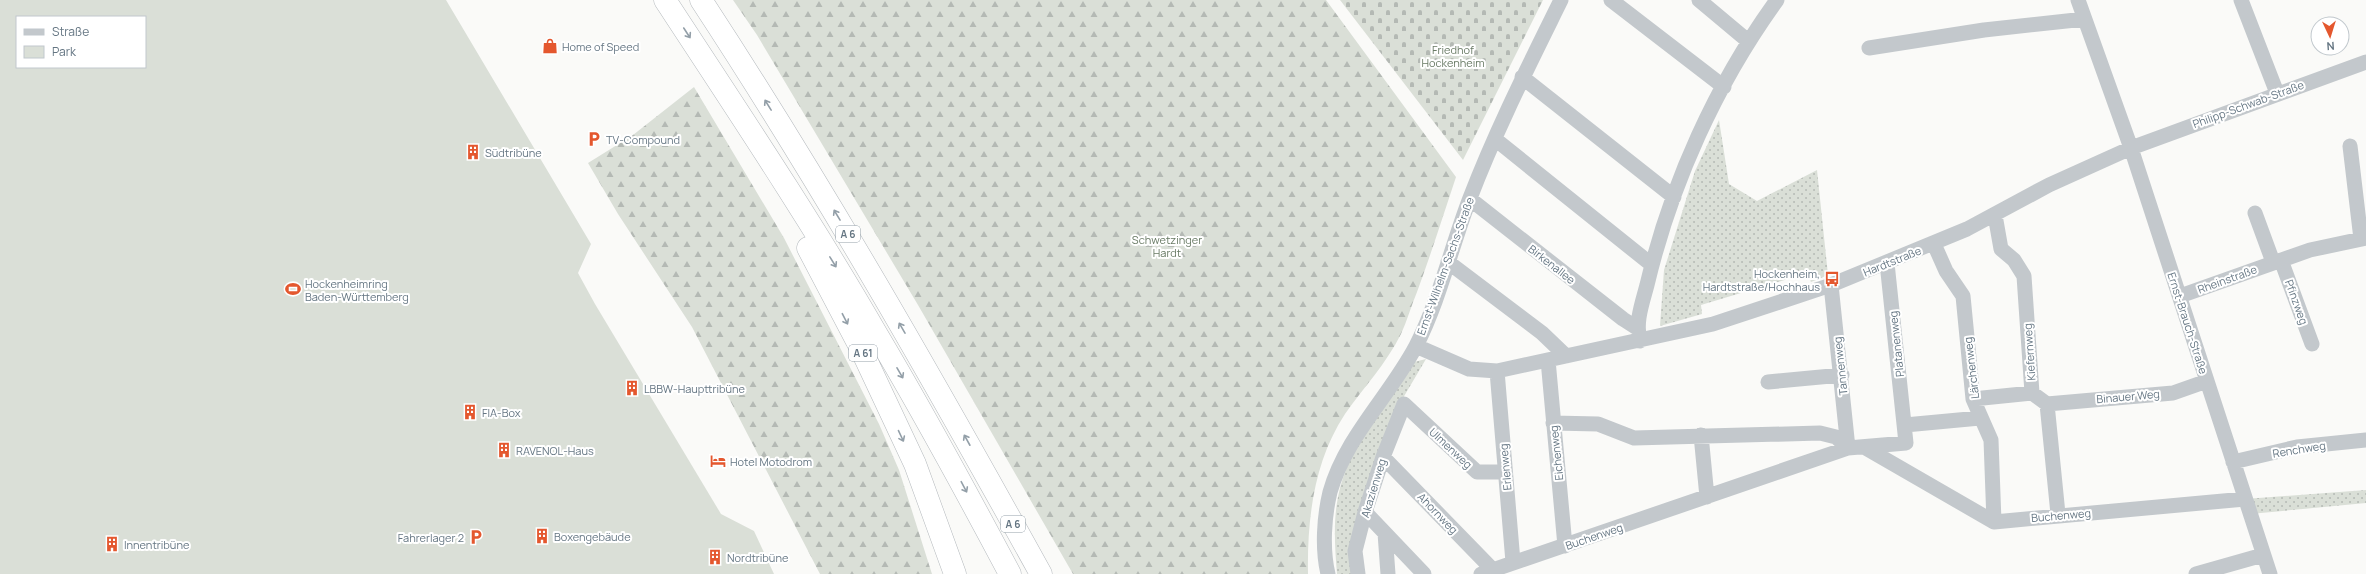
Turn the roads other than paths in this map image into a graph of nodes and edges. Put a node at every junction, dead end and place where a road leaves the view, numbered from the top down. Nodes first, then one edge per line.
1 (665, 0) edge
2 (701, 0) edge
3 (1561, 0) edge
4 (1611, 0) edge
5 (1699, 0) edge
6 (1778, 0) edge
7 (2078, 0) edge
8 (2241, 0) edge
9 (2085, 19) junction
10 (1748, 41) junction
11 (1869, 48) dead end
12 (2366, 62) edge
13 (1522, 77) junction
14 (1724, 87) junction
15 (2277, 93) junction
16 (1495, 139) junction
17 (2350, 146) dead end
18 (2131, 148) junction
19 (775, 170) junction
20 (1674, 197) junction
21 (1470, 199) junction
22 (2255, 213) dead end
23 (1995, 215) junction
24 (2364, 238) edge
25 (1934, 244) junction
26 (2277, 261) junction
27 (1448, 262) junction
28 (1887, 263) junction
29 (1652, 265) junction
30 (1831, 285) junction
31 (2180, 296) junction
32 (1638, 334) junction
33 (2312, 344) dead end
34 (1416, 346) junction
35 (1566, 356) junction
36 (1548, 360) junction
37 (1497, 371) junction
38 (1842, 375) junction
39 (2207, 381) junction
40 (1768, 382) dead end
41 (2032, 393) junction
42 (1973, 399) junction
43 (1404, 404) joint
44 (2047, 404) junction
45 (1980, 418) junction
46 (1553, 423) junction
47 (1905, 425) junction
48 (1700, 435) junction
49 (2366, 440) edge
50 (1864, 447) junction
51 (1848, 448) junction
52 (1383, 456) junction
53 (2233, 462) junction
54 (1505, 472) junction
55 (1707, 497) junction
56 (2244, 499) junction
57 (1365, 512) junction
58 (2058, 514) junction
59 (1994, 522) junction
60 (1385, 533) junction
61 (1565, 546) junction
62 (2263, 555) junction
63 (1513, 562) junction
64 (1487, 572) edge
65 (955, 574) edge
66 (1010, 574) edge
67 (1041, 574) edge
68 (1328, 574) edge
69 (1358, 574) edge
70 (1388, 574) edge
71 (1424, 574) edge
72 (2196, 574) edge
73 (2270, 574) edge

1 -> 19 highway, A 6
67 -> 2 highway, A 6
3 - 13 street, Ernst-Wilhelm-Sachs-Straße
4 - 14 street
5 - 10 street
6 - 10 street
7 - 9 street, Ernst-Brauch-Straße
8 - 15 street
9 - 11 street
9 - 18 street, Ernst-Brauch-Straße
10 - 14 street
12 - 15 street, Philipp-Schwab-Straße
13 - 16 street, Ernst-Wilhelm-Sachs-Straße
13 - 20 street
14 - 20 street
15 - 18 street, Philipp-Schwab-Straße
16 - 21 street, Ernst-Wilhelm-Sachs-Straße
16 - 29 street
17 - 24 street
18 - 23 street, Hardtstraße
18 - 31 street, Ernst-Brauch-Straße
19 -> 65 highway, A 61
19 -> 66 highway, A 6
20 - 29 street
21 - 27 street, Ernst-Wilhelm-Sachs-Straße
21 - 32 street, Birkenallee
22 - 26 street
23 - 25 street, Hardtstraße
23 - 41 street, Kiefernweg
24 - 26 street, Rheinstraße
25 - 28 street, Hardtstraße
25 - 42 street, Lärchenweg
26 - 31 street, Rheinstraße
26 - 33 street, Pfinzweg
27 - 34 street, Ernst-Wilhelm-Sachs-Straße
27 - 35 street
28 - 30 street, Hardtstraße
28 - 47 street, Platanenweg
29 - 32 street
30 - 32 street, Hardtstraße
30 - 38 street, Tannenweg
31 - 39 street, Ernst-Brauch-Straße
32 - 35 street
34 - 37 street
34 - 68 street, Ernst-Wilhelm-Sachs-Straße
35 - 36 street
36 - 37 street
36 - 46 street, Eichenweg
37 - 54 street, Erlenweg
38 - 40 street
38 - 51 street, Tannenweg
39 - 44 street, Binauer Weg
39 - 53 street, Ernst-Brauch-Straße
41 - 42 street
41 - 44 street, Kiefernweg
42 - 45 street, Lärchenweg
43 - 52 street, Akazienweg
43 - 54 street, Ulmenweg
44 - 58 street
45 - 47 street
45 - 59 street, Lärchenweg
46 - 48 street
46 - 61 street, Eichenweg
47 - 50 street, Buchenweg
48 - 51 street
48 - 55 street
49 - 53 street, Renchweg
50 - 51 street, Buchenweg
50 - 59 street
51 - 55 street, Buchenweg
52 - 57 street, Akazienweg
52 - 64 street, Ahornweg
53 - 56 street, Ernst-Brauch-Straße
54 - 63 street, Erlenweg
55 - 61 street, Buchenweg
56 - 58 street, Buchenweg
56 - 62 street, Ernst-Brauch-Straße
57 - 60 street
57 - 69 street, Akazienweg
58 - 59 street, Buchenweg
60 - 70 street
60 - 71 street
61 - 63 street, Buchenweg
62 - 72 street
62 - 73 street, Ernst-Brauch-Straße
63 - 64 street, Buchenweg

